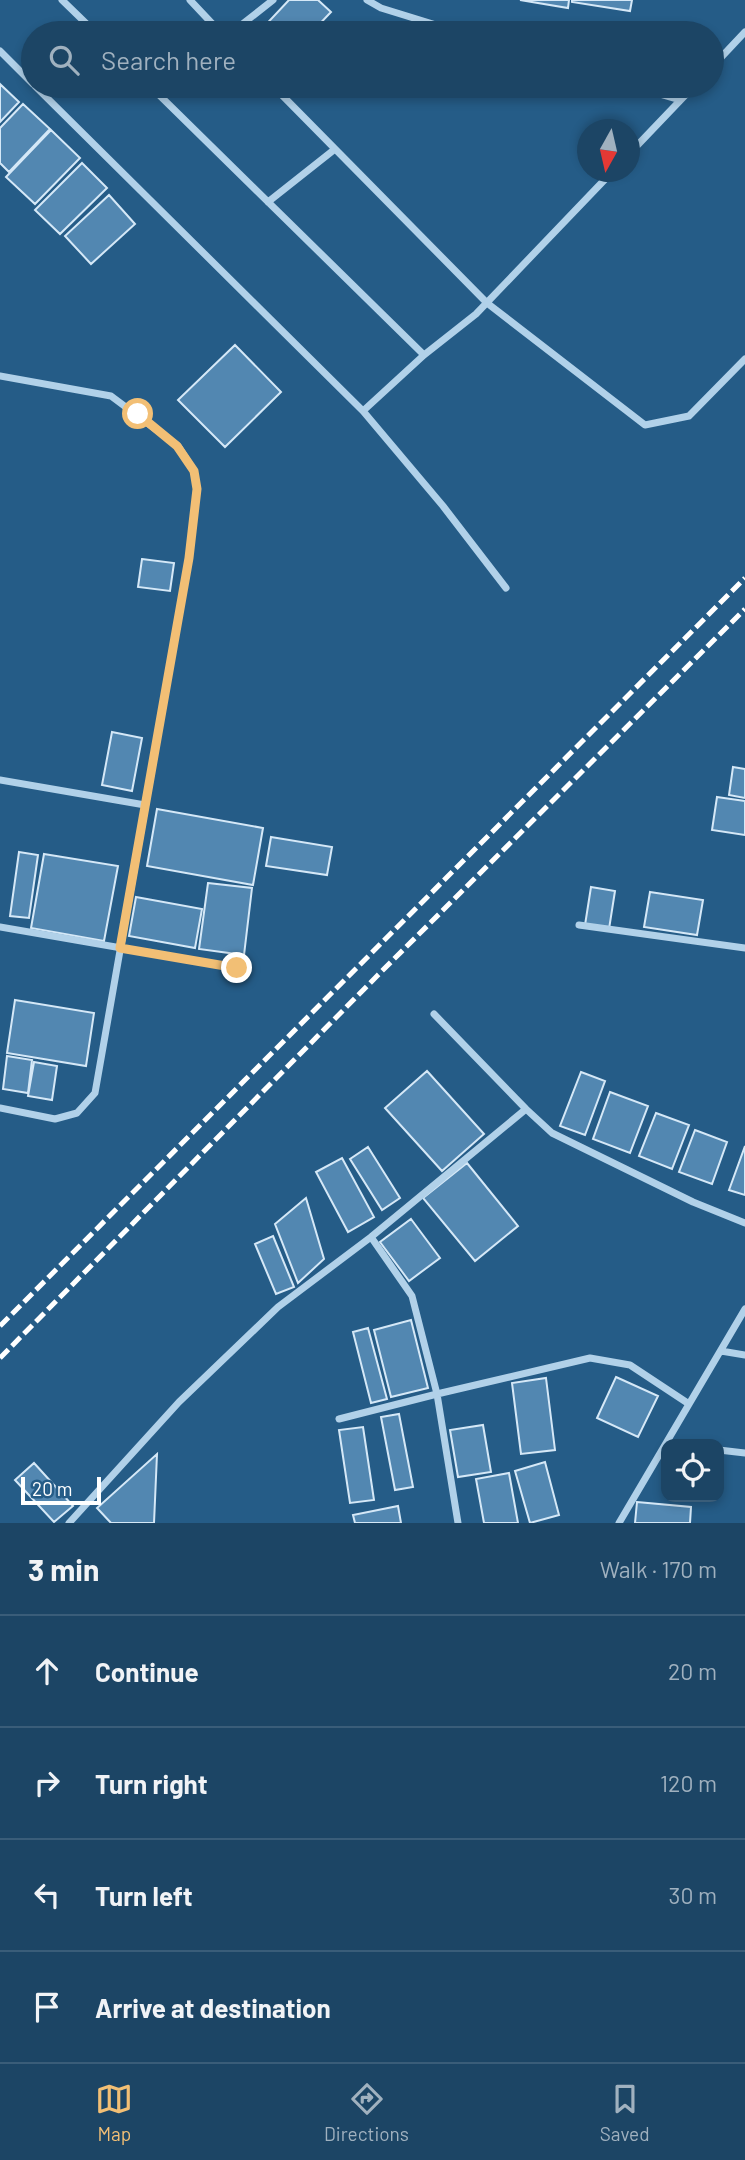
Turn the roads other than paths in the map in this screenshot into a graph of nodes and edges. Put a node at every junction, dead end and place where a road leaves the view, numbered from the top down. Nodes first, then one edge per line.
1 (62, 0) edge
2 (190, 0) edge
3 (272, 0) edge
4 (367, 0) edge
5 (84, 21) edge
6 (210, 21) edge
7 (246, 21) edge
8 (423, 21) edge
9 (745, 32) edge
10 (0, 51) edge
11 (724, 54) edge
12 (21, 72) edge
13 (47, 98) edge
14 (162, 98) edge
15 (285, 98) edge
16 (673, 98) edge
17 (680, 100) joint
18 (640, 142) edge
19 (335, 149) junction
20 (602, 182) edge
21 (268, 202) junction
22 (487, 303) junction
23 (424, 355) junction
24 (745, 359) edge
25 (0, 376) edge
26 (363, 411) junction
27 (506, 589) dead end
28 (0, 780) edge
29 (145, 805) junction
30 (579, 925) dead end
31 (0, 927) edge
32 (120, 948) junction
33 (745, 948) edge
34 (237, 968) dead end
35 (434, 1014) dead end
36 (0, 1108) edge
37 (526, 1109) junction
38 (745, 1223) edge
39 (371, 1237) junction
40 (745, 1308) edge
41 (721, 1351) junction
42 (745, 1355) edge
43 (437, 1394) junction
44 (689, 1404) junction
45 (339, 1419) dead end
46 (669, 1439) edge
47 (724, 1451) edge
48 (661, 1453) edge
49 (745, 1453) edge
50 (69, 1523) edge
51 (458, 1523) edge
52 (619, 1523) edge

1 - 5 street
2 - 6 street
3 - 7 street
4 - 8 street
9 - 11 street
10 - 12 street
13 - 26 street
14 - 21 street
15 - 19 street
16 - 17 street
17 - 18 street
19 - 21 street
19 - 22 street
20 - 22 street
21 - 23 street
22 - 23 street
22 - 24 street
23 - 26 street
25 - 29 street
26 - 27 street
28 - 29 street
29 - 32 street
30 - 33 street
31 - 32 street
32 - 34 street
32 - 36 street
35 - 37 street
37 - 38 street
37 - 39 street
39 - 43 street
39 - 50 street
40 - 41 street
41 - 42 street
41 - 44 street
43 - 44 street
43 - 45 street
43 - 51 street
44 - 46 street
47 - 49 street
48 - 52 street

